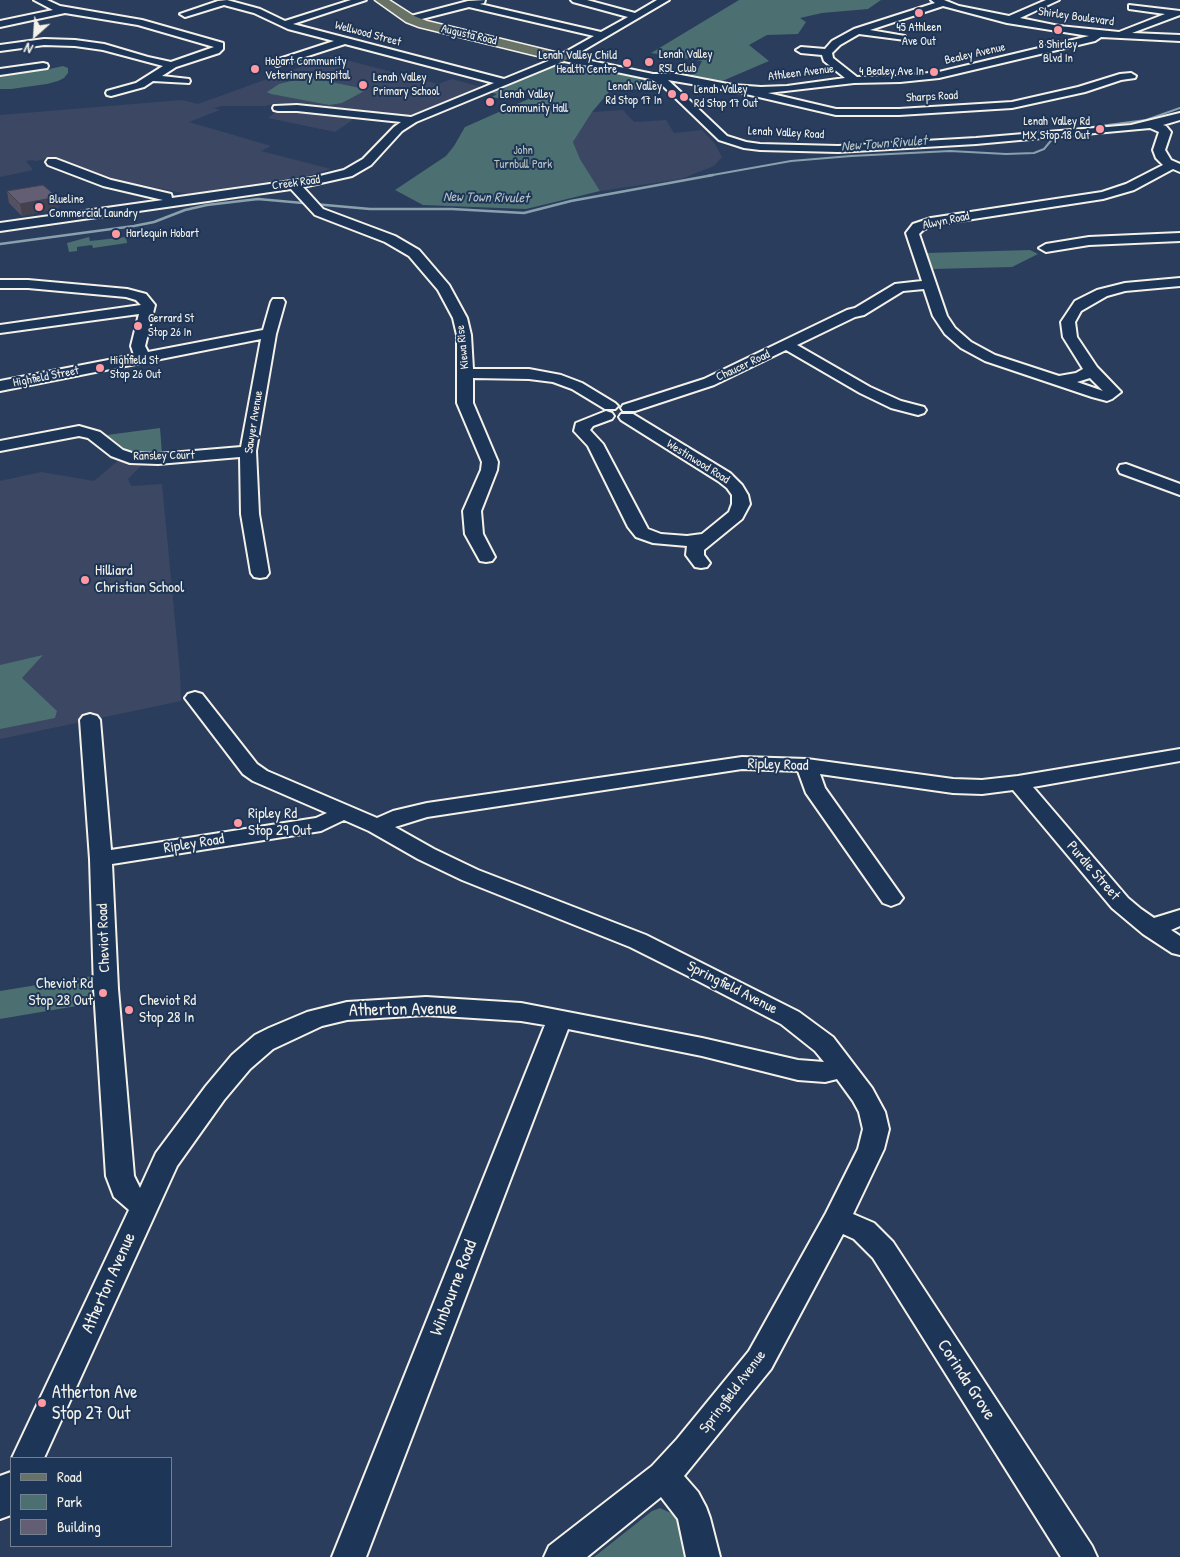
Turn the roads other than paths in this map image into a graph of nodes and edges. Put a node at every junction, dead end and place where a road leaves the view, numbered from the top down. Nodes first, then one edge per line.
1 (39, 0) edge
2 (361, 0) edge
3 (381, 0) edge
4 (484, 0) edge
5 (576, 0) edge
6 (664, 0) edge
7 (1054, 0) edge
8 (225, 1) edge
9 (938, 2) edge
10 (468, 4) junction
11 (1132, 7) dead end
12 (64, 10) junction
13 (185, 14) dead end
14 (636, 16) junction
15 (410, 19) junction
16 (1008, 20) junction
17 (0, 24) edge
18 (285, 24) junction
19 (842, 27) dead end
20 (992, 27) dead end
21 (857, 31) junction
22 (1099, 34) junction
23 (1115, 35) junction
24 (602, 36) junction
25 (902, 38) dead end
26 (1180, 38) edge
27 (345, 41) junction
28 (0, 48) edge
29 (801, 50) dead end
30 (827, 52) junction
31 (562, 58) junction
32 (278, 63) dead end
33 (594, 64) junction
34 (172, 65) junction
35 (43, 66) dead end
36 (540, 67) junction
37 (0, 72) edge
38 (1131, 76) dead end
39 (653, 77) junction
40 (152, 78) junction
41 (854, 80) junction
42 (185, 81) dead end
43 (504, 82) junction
44 (111, 94) dead end
45 (773, 94) junction
46 (278, 108) dead end
47 (1180, 116) edge
48 (412, 120) junction
49 (1150, 125) junction
50 (52, 162) dead end
51 (1176, 166) edge
52 (293, 184) junction
53 (174, 200) junction
54 (0, 227) edge
55 (1180, 237) edge
56 (1046, 248) dead end
57 (0, 284) edge
58 (928, 285) junction
59 (1178, 285) edge
60 (278, 302) dead end
61 (147, 309) junction
62 (0, 329) edge
63 (269, 334) junction
64 (787, 345) junction
65 (142, 357) junction
66 (1091, 370) junction
67 (466, 373) junction
68 (1058, 381) junction
69 (0, 386) edge
70 (918, 410) dead end
71 (608, 411) junction
72 (628, 413) junction
73 (0, 446) edge
74 (248, 451) junction
75 (1126, 469) dead end
76 (1177, 483) edge
77 (704, 539) junction
78 (486, 556) dead end
79 (701, 562) dead end
80 (260, 573) dead end
81 (195, 698) dead end
82 (90, 720) dead end
83 (1180, 756) edge
84 (807, 766) junction
85 (1018, 783) junction
86 (342, 810) junction
87 (377, 826) junction
88 (101, 859) junction
89 (890, 898) dead end
90 (1180, 918) edge
91 (1151, 928) junction
92 (1180, 947) edge
93 (560, 1018) junction
94 (844, 1068) junction
95 (144, 1206) junction
96 (837, 1219) junction
97 (28, 1457) edge
98 (663, 1476) junction
99 (10, 1489) edge
100 (0, 1504) edge
101 (349, 1557) edge
102 (561, 1557) edge
103 (703, 1557) edge
104 (1080, 1557) edge

1 - 12 street
2 - 18 street
3 - 15 main road, Augusta Road
4 - 10 street
5 - 14 street
6 - 14 street, Creek Road
7 - 16 street
8 - 13 street
8 - 18 street, Wellwood Street
9 - 16 street, Shirley Boulevard
9 - 21 street, Athleen Avenue
10 - 15 street
10 - 24 street
11 - 23 street
12 - 17 street
12 - 34 street
14 - 24 street, Creek Road
15 - 31 main road, Augusta Road
16 - 20 street
16 - 22 street, Shirley Boulevard
18 - 27 street, Wellwood Street
19 - 21 street
21 - 25 street
21 - 30 street, Athleen Avenue
22 - 23 street, Shirley Boulevard
22 - 41 street, Bealey Avenue
23 - 26 street, Shirley Boulevard
24 - 31 street, Creek Road
27 - 32 street
27 - 43 street, Wellwood Street
28 - 34 street
29 - 30 street, Athleen Avenue
30 - 41 street, Athleen Avenue
31 - 33 street, Lenah Valley Road
31 - 36 street, Creek Road
33 - 36 street, Lenah Valley Road
33 - 39 street, Lenah Valley Road
34 - 40 street
35 - 37 street
36 - 43 street, Creek Road
38 - 45 street, Sharps Road
39 - 45 street, Sharps Road
39 - 49 street, Lenah Valley Road
40 - 42 street
40 - 44 street
41 - 45 street, Athleen Avenue
43 - 48 street, Creek Road
46 - 48 street
47 - 49 street, Lenah Valley Road
48 - 52 street, Creek Road
49 - 51 street
50 - 53 street
51 - 58 street, Alwyn Road
52 - 53 street, Creek Road
52 - 67 street, Kiewa Rise
53 - 54 street, Creek Road
55 - 56 street
57 - 61 street
58 - 64 street, Chaucer Road
58 - 68 street, Alwyn Road
59 - 66 street
60 - 63 street, Sawyer Avenue
61 - 62 street
61 - 65 street
63 - 65 street, Highfield Street
63 - 74 street, Sawyer Avenue
64 - 70 street
64 - 72 street, Chaucer Road
65 - 69 street, Highfield Street
66 - 68 street
66 - 68 street, Alwyn Road
67 - 71 street
67 - 78 street, Kiewa Rise
71 - 72 street
71 - 77 street
72 - 77 street, Westinwood Road
73 - 74 street, Ransley Court
74 - 80 street, Sawyer Avenue
75 - 76 street
77 - 79 street
81 - 86 street, Springfield Avenue
82 - 88 street, Cheviot Road
83 - 85 street, Ripley Road
84 - 85 street, Ripley Road
84 - 87 street, Ripley Road
84 - 89 street
85 - 91 street, Purdie Street
86 - 87 street, Springfield Avenue
86 - 88 street, Ripley Road
87 - 94 street, Springfield Avenue
88 - 95 street, Cheviot Road
90 - 91 street
91 - 92 street, Purdie Street
93 - 94 street, Atherton Avenue
93 - 95 street, Atherton Avenue
93 - 101 street, Winbourne Road
94 - 96 street, Springfield Avenue
95 - 97 street, Atherton Avenue
96 - 98 street, Springfield Avenue
96 - 104 street, Corinda Grove
98 - 102 street, Springfield Avenue
98 - 103 street
99 - 100 street

